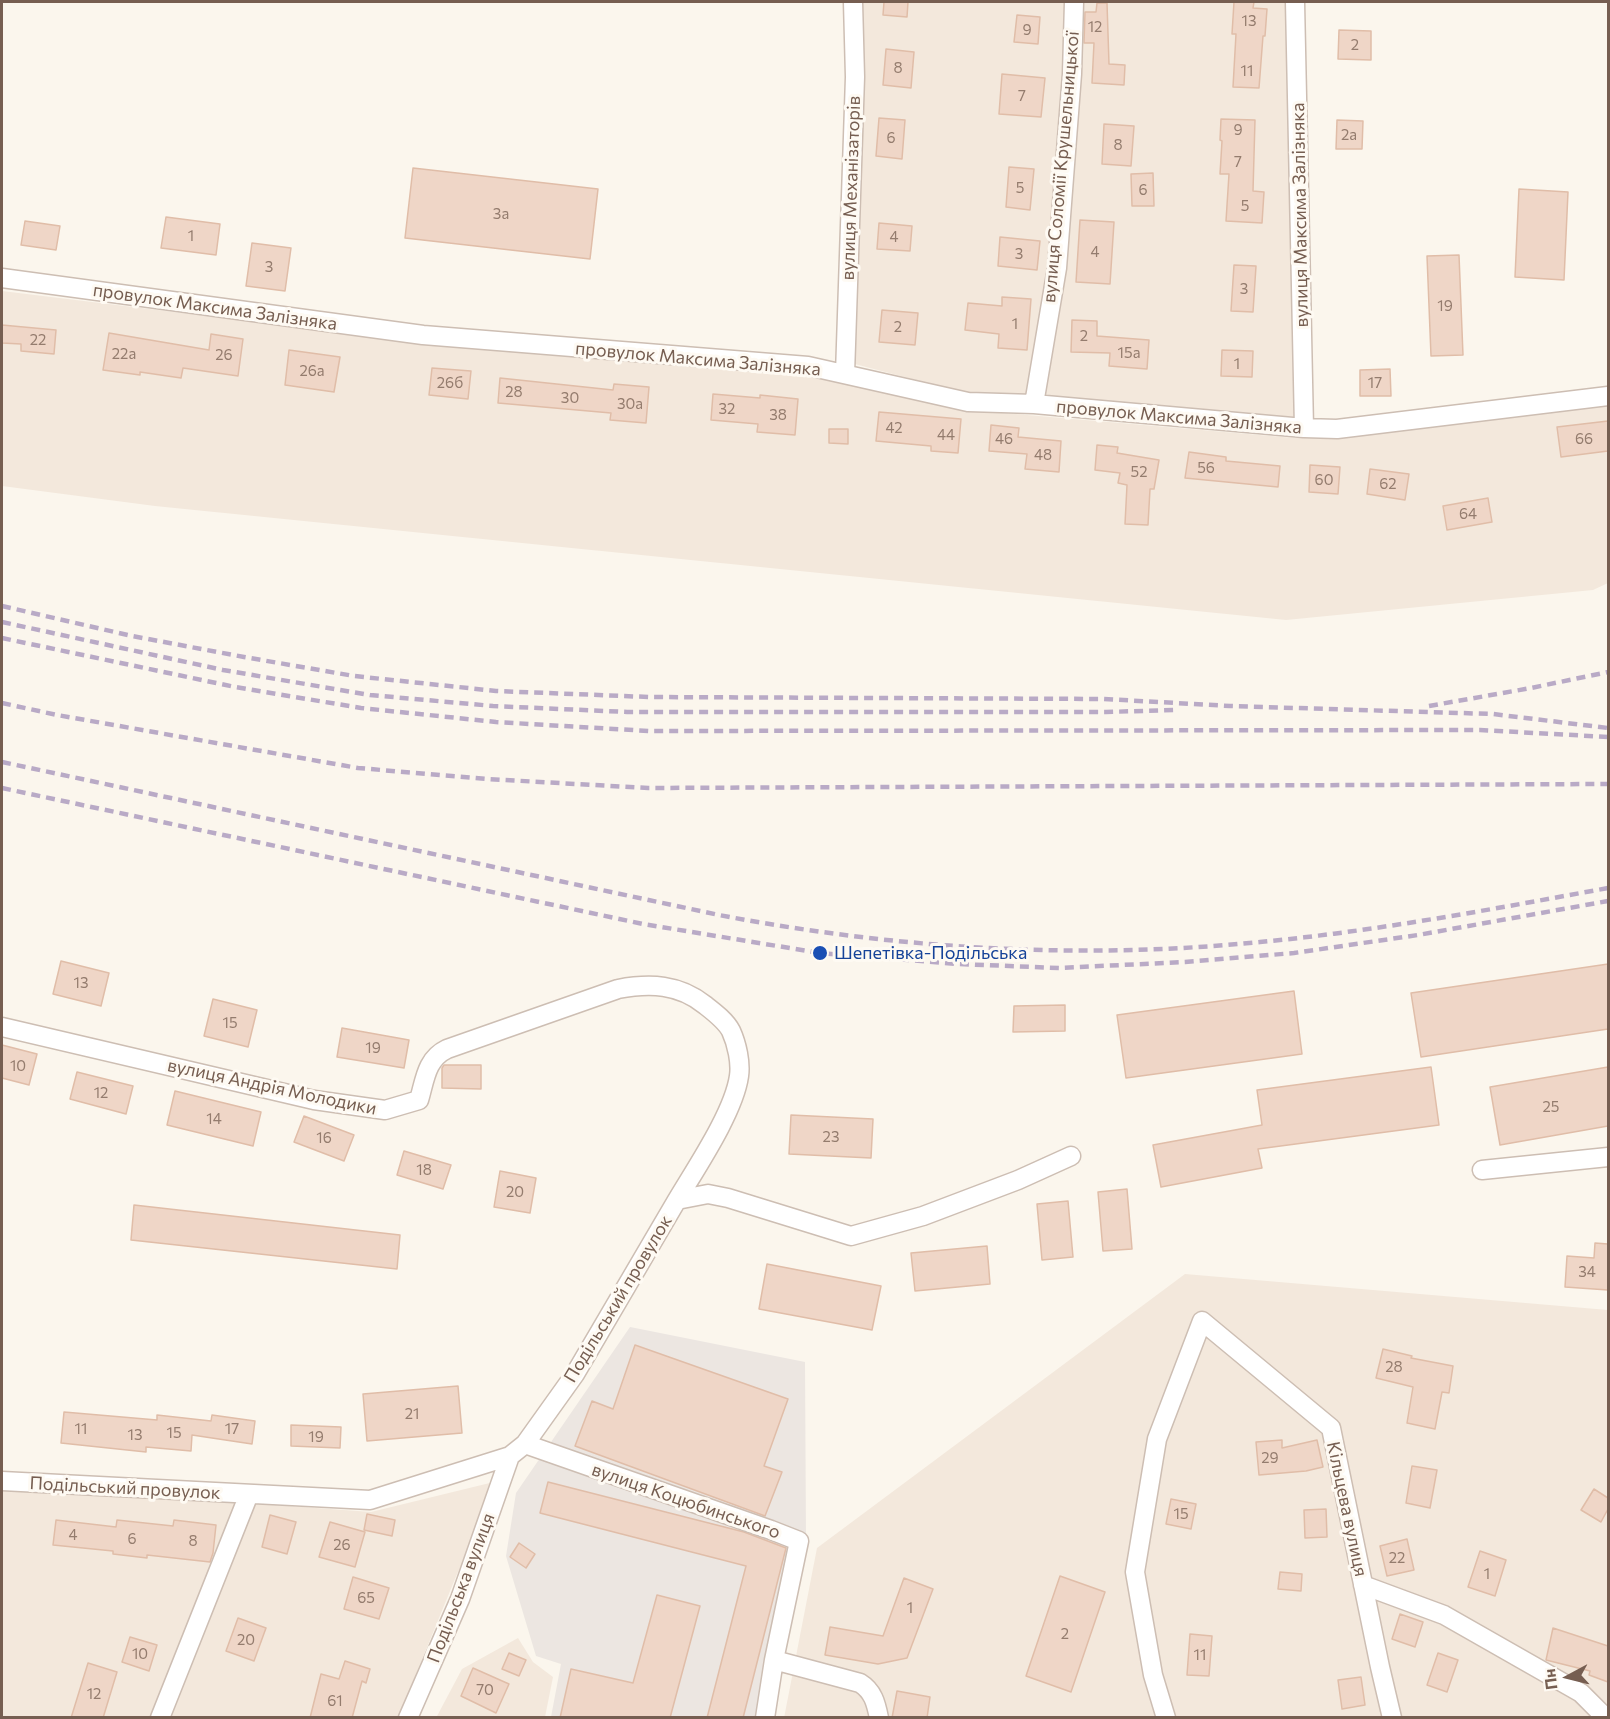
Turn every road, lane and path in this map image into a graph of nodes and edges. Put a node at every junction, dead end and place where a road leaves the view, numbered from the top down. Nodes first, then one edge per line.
1 (853, 2) edge
2 (1074, 2) edge
3 (1295, 2) edge
4 (2, 278) edge
5 (845, 374) junction
6 (1608, 396) edge
7 (1034, 404) junction
8 (1304, 428) junction
9 (2, 1027) edge
10 (1071, 1156) dead end
11 (1608, 1157) edge
12 (1482, 1170) dead end
13 (677, 1200) junction
14 (525, 1444) junction
15 (510, 1456) junction
16 (2, 1481) edge
17 (249, 1494) junction
18 (1363, 1585) junction
19 (774, 1660) junction
20 (160, 1718) edge
21 (408, 1718) edge
22 (765, 1718) edge
23 (879, 1718) edge
24 (1166, 1718) edge
25 (1392, 1718) edge
26 (1606, 1718) edge

1 - 5 street, вулиця Механізаторів
2 - 7 street, вулиця Соломії Крушельницької
3 - 8 street, вулиця Максима Залізняка
4 - 5 street, провулок Максима Залізняка
5 - 7 street, провулок Максима Залізняка
6 - 8 street, провулок Максима Залізняка
7 - 8 street, провулок Максима Залізняка
9 - 13 street, вулиця Андрія Молодики
10 - 13 street, Подільський провулок
11 - 12 street
13 - 14 street, Подільський провулок
14 - 15 street, Подільський провулок
14 - 19 street, вулиця Коцюбинського
15 - 17 street, Подільський провулок
15 - 21 street, Подільська вулиця
16 - 17 street, Подільський провулок
17 - 20 street, Подільський провулок
18 - 24 street, Кільцева вулиця
18 - 25 street, Кільцева вулиця
18 - 26 street
19 - 22 street
19 - 23 street

